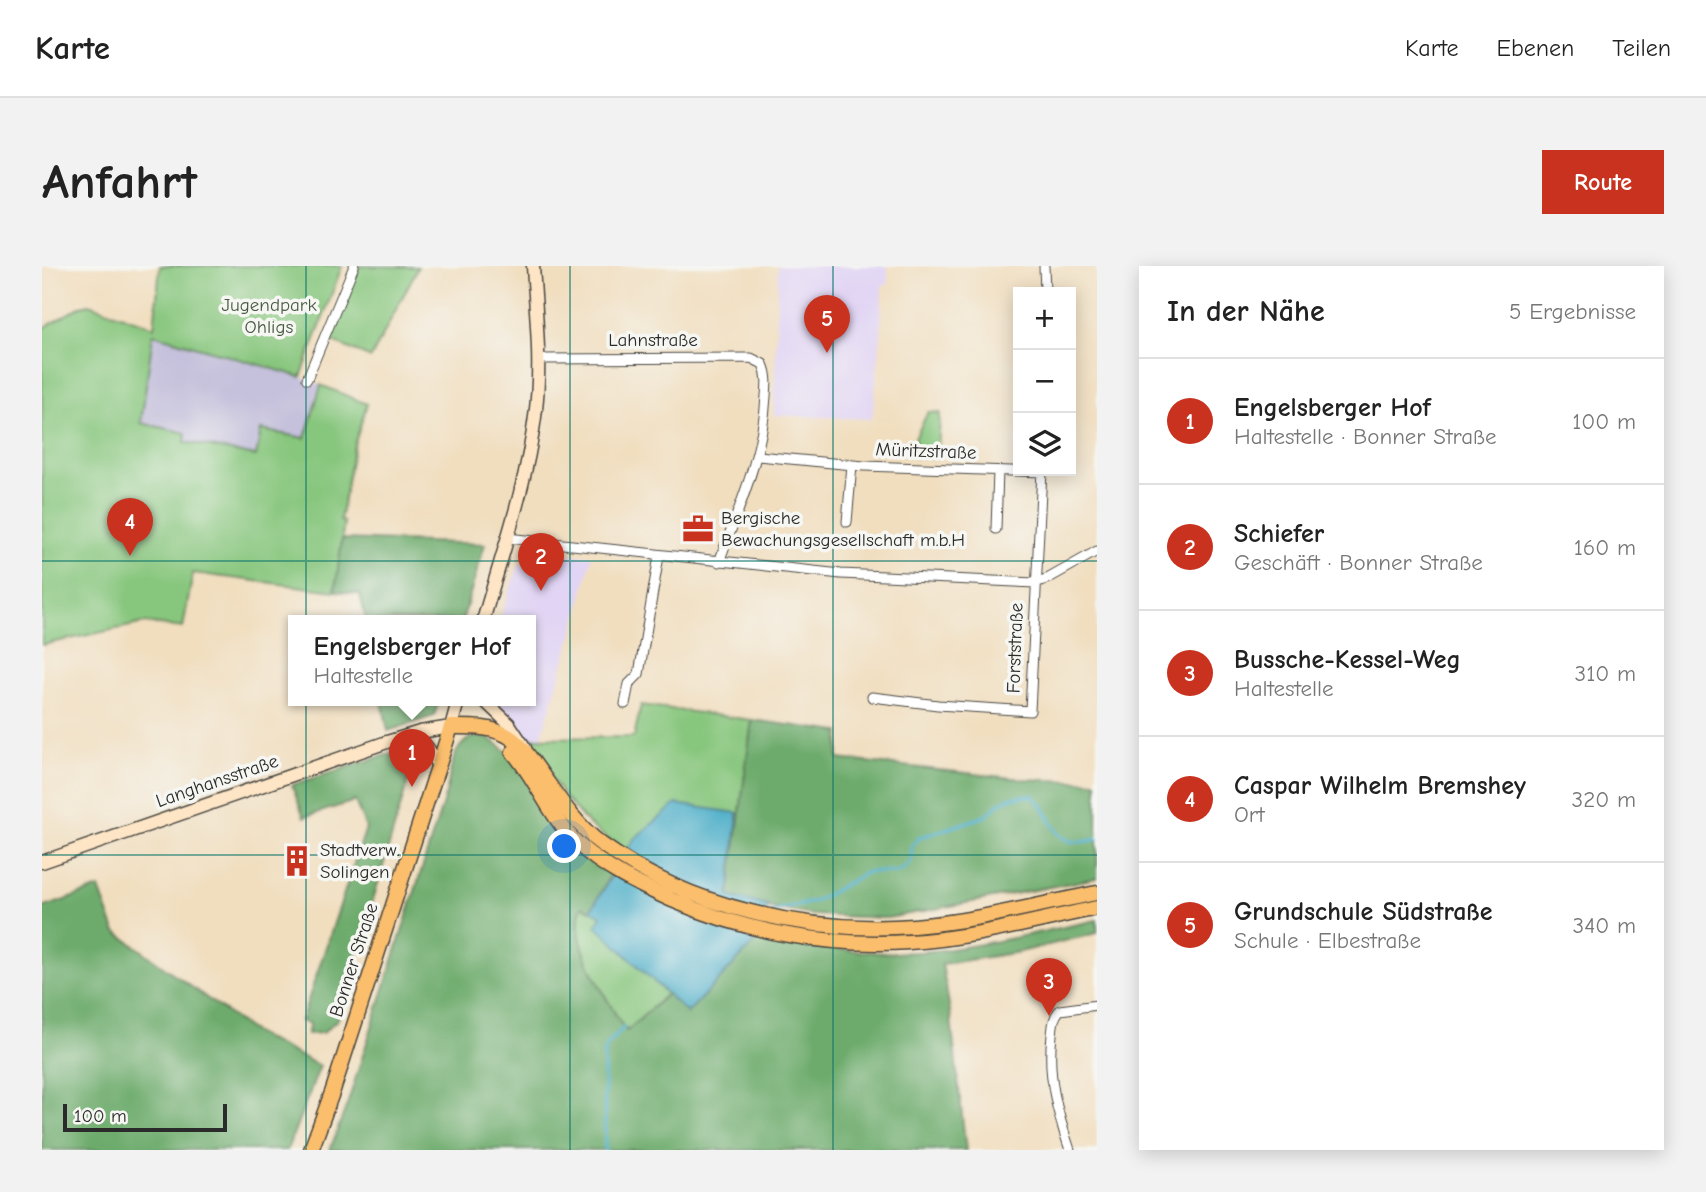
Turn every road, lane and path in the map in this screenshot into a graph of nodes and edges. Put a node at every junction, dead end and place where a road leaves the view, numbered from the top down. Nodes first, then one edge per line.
1 (354, 266) edge
2 (533, 266) edge
3 (1044, 266) edge
4 (1045, 287) edge
5 (538, 359) junction
6 (307, 379) dead end
7 (758, 456) junction
8 (852, 465) junction
9 (998, 471) junction
10 (1013, 471) edge
11 (1042, 476) edge
12 (847, 522) dead end
13 (996, 529) dead end
14 (506, 538) junction
15 (1097, 551) edge
16 (659, 556) junction
17 (719, 562) junction
18 (1035, 583) junction
19 (485, 615) edge
20 (872, 697) dead end
21 (625, 704) dead end
22 (457, 706) edge
23 (490, 706) edge
24 (451, 727) junction
25 (497, 731) junction
26 (405, 736) junction
27 (532, 760) junction
28 (438, 766) junction
29 (599, 851) junction
30 (42, 862) edge
31 (1097, 893) edge
32 (1097, 908) edge
33 (1097, 1005) edge
34 (311, 1150) edge
35 (1070, 1150) edge

1 - 6 street
2 - 5 street
3 - 4 street
5 - 7 street, Lahnstraße
5 - 14 street
7 - 8 street, Müritzstraße
7 - 17 street
8 - 9 street, Müritzstraße
8 - 12 street, Müritzstraße
9 - 10 street, Müritzstraße
9 - 13 street, Müritzstraße
11 - 18 street, Forststraße
14 - 16 street
14 - 19 street
15 - 18 street
16 - 17 street
16 - 21 street
17 - 18 street
18 - 20 street, Forststraße
22 - 24 street, Bonner Straße
23 - 27 street
24 - 25 main road
24 - 26 street, Langhansstraße
24 - 28 main road, Bonner Straße
25 - 27 main road
25 - 29 main road
26 - 28 street
26 - 30 street, Langhansstraße
27 - 29 main road
28 - 34 main road, Bonner Straße
29 - 31 main road
29 - 32 main road
33 - 35 street

